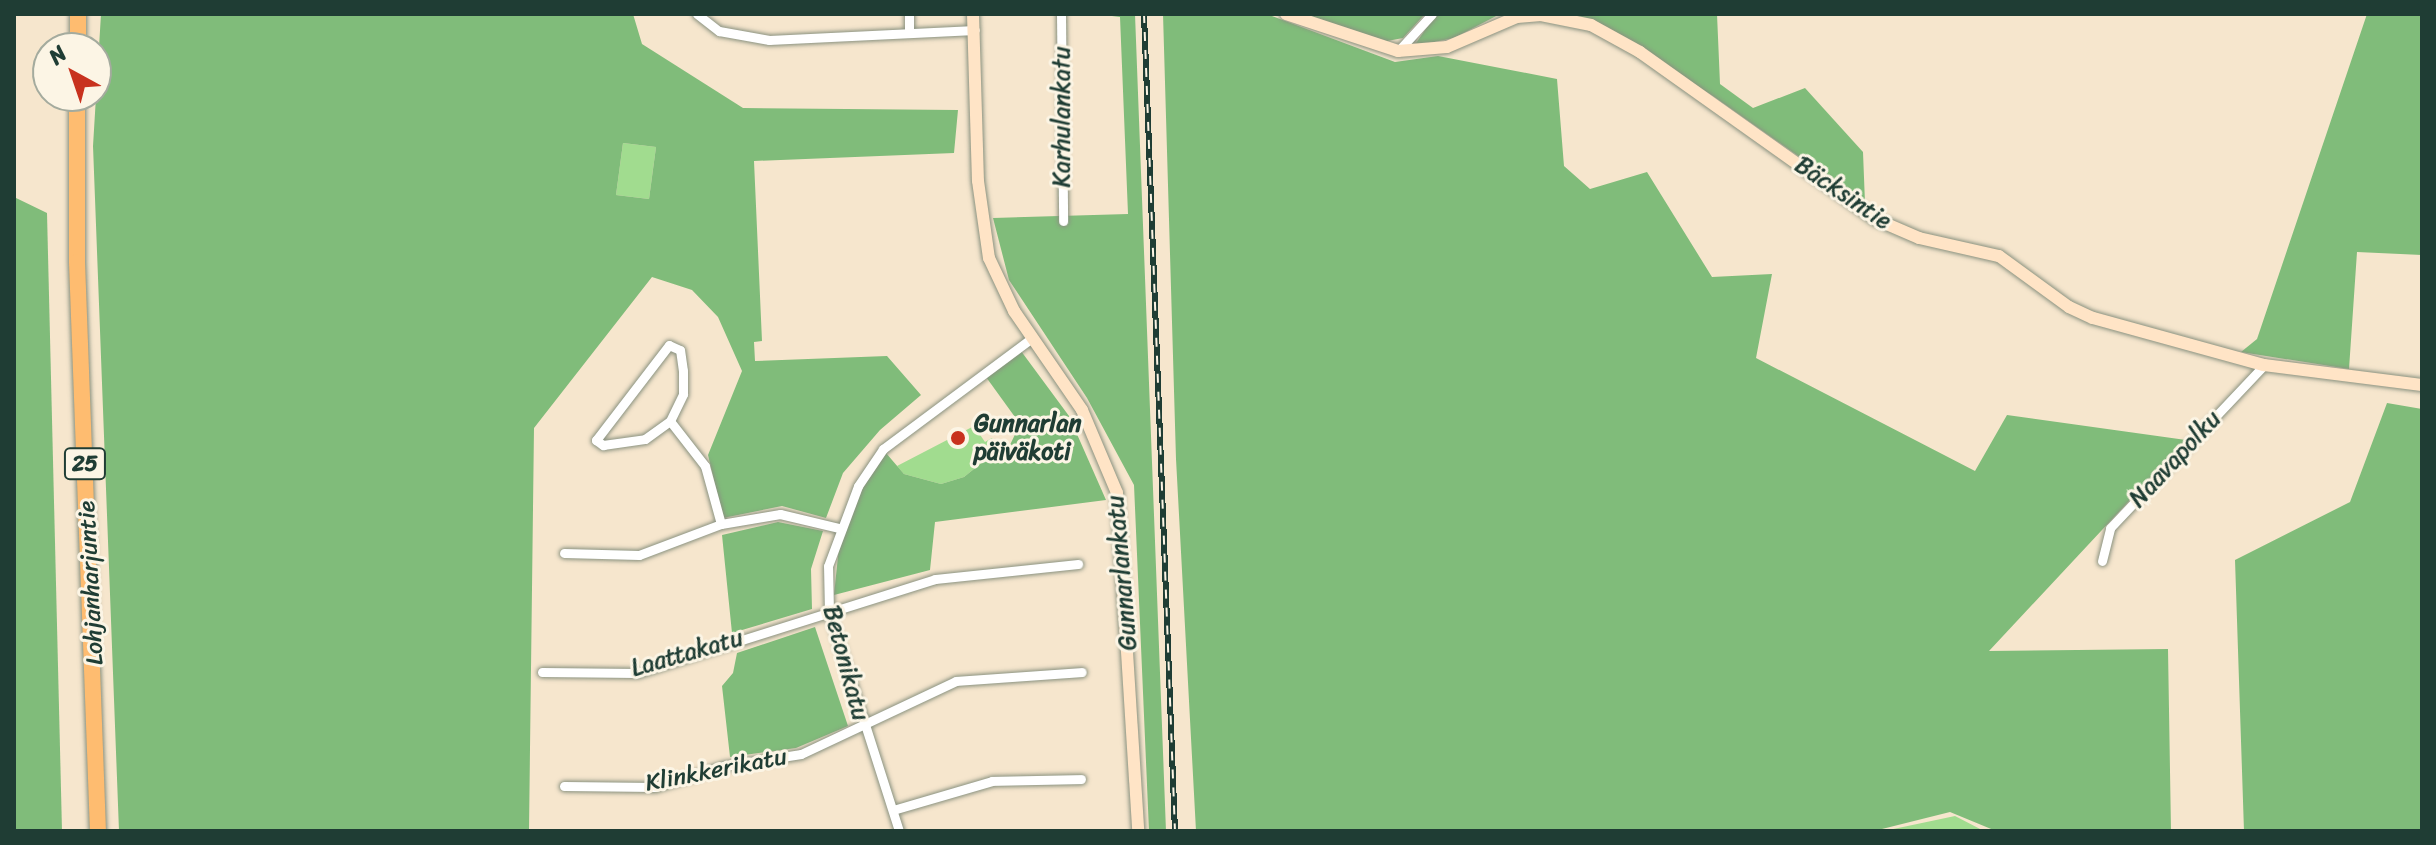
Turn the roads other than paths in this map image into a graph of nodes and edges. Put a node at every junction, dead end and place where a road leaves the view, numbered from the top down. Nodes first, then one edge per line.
1 (697, 14) edge
2 (909, 14) edge
3 (973, 14) edge
4 (1061, 14) edge
5 (1286, 14) edge
6 (1432, 14) edge
7 (909, 30) junction
8 (975, 30) junction
9 (1398, 51) junction
10 (77, 112) edge
11 (1063, 221) dead end
12 (1032, 338) junction
13 (2264, 365) junction
14 (2422, 385) edge
15 (670, 421) junction
16 (721, 524) junction
17 (839, 528) junction
18 (564, 553) dead end
19 (2102, 561) dead end
20 (1078, 564) dead end
21 (829, 612) junction
22 (542, 672) dead end
23 (1082, 672) dead end
24 (861, 724) junction
25 (1081, 779) dead end
26 (564, 786) dead end
27 (893, 810) junction
28 (98, 831) edge
29 (899, 831) edge
30 (1138, 831) edge

1 - 7 street
2 - 7 street
3 - 8 street, Gunnarlankatu
4 - 11 street, Karhulankatu
5 - 9 street, Bäcksintie
6 - 9 street
7 - 8 street
8 - 12 street, Gunnarlankatu
9 - 13 street, Bäcksintie
10 - 28 highway, Lohjanharjuntie / 25
12 - 17 street, Betonikatu
12 - 30 street, Gunnarlankatu
13 - 14 street, Bäcksintie
13 - 19 street, Naavapolku
15 - 15 street
15 - 16 street
16 - 17 street
16 - 18 street
17 - 21 street, Betonikatu
20 - 21 street, Laattakatu
21 - 22 street, Laattakatu
21 - 24 street, Betonikatu
23 - 24 street, Klinkkerikatu
24 - 26 street, Klinkkerikatu
24 - 27 street, Betonikatu
25 - 27 street
27 - 29 street, Betonikatu

